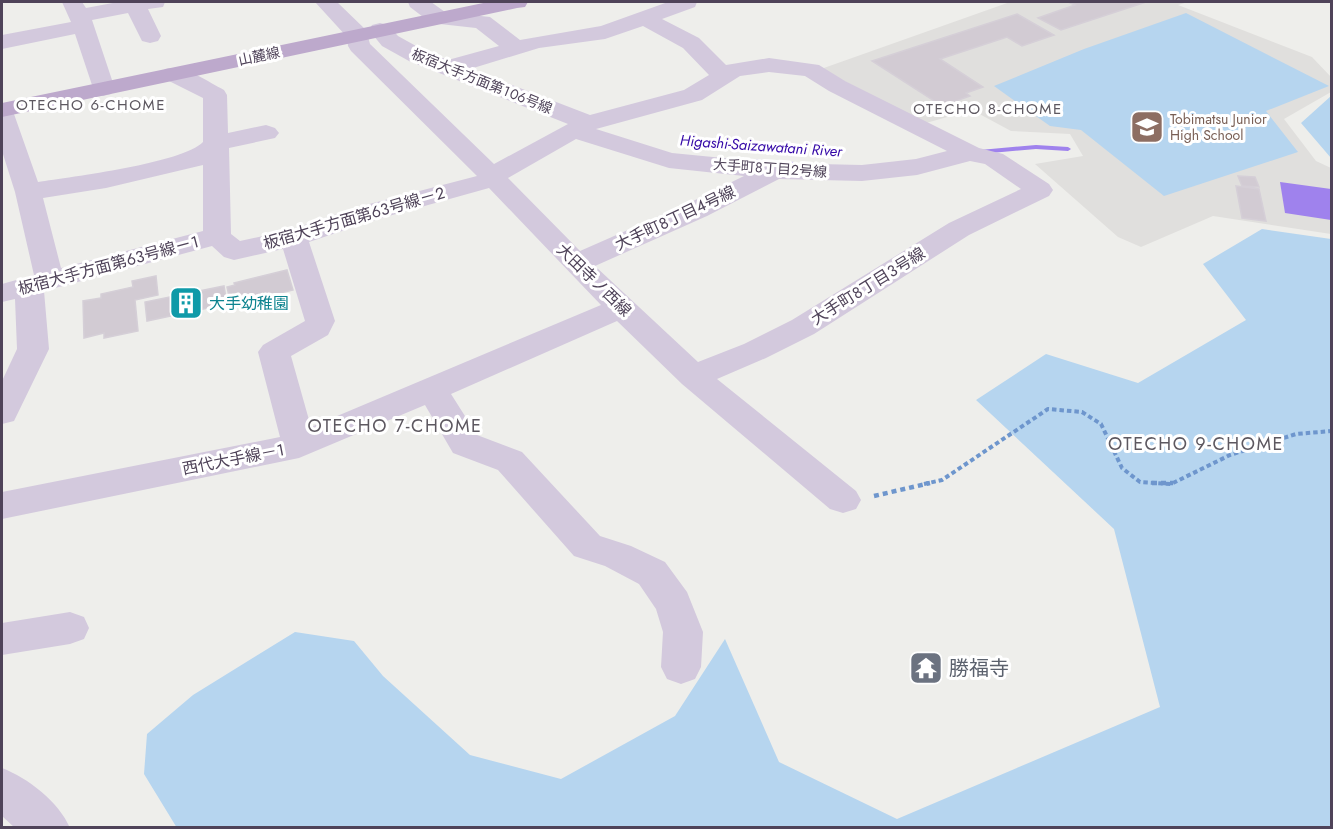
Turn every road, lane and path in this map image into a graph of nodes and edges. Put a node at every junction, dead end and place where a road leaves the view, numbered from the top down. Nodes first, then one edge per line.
1 (325, 2) edge
2 (418, 2) edge
3 (517, 2) edge
4 (687, 2) edge
5 (145, 3) edge
6 (648, 10) edge
7 (78, 14) edge
8 (439, 18) junction
9 (150, 36) dead end
10 (365, 37) junction
11 (2, 42) edge
12 (517, 48) junction
13 (450, 67) junction
14 (173, 74) junction
15 (723, 76) junction
16 (103, 89) junction
17 (2, 112) edge
18 (580, 127) junction
19 (266, 133) dead end
20 (216, 143) junction
21 (963, 149) junction
22 (774, 171) junction
23 (493, 177) junction
24 (27, 192) junction
25 (217, 236) junction
26 (294, 238) junction
27 (576, 264) junction
28 (27, 286) edge
29 (622, 307) junction
30 (693, 376) junction
31 (432, 390) junction
32 (2, 413) edge
33 (1332, 432) edge
34 (299, 446) junction
35 (843, 500) joint
36 (2, 506) edge
37 (70, 628) dead end
38 (2, 639) edge
39 (681, 667) dead end
40 (2, 788) edge
41 (48, 828) edge

1 - 10 street, 大田寺ノ西線
2 - 8 street
3 - 8 main road, 山麓線
4 - 6 street
5 - 7 street
5 - 9 street
6 - 12 street
6 - 15 street
7 - 11 street
7 - 16 street
8 - 10 main road, 山麓線
8 - 12 street
10 - 13 street, 板宿大手方面第１０６号線
10 - 14 main road, 山麓線
10 - 23 street, 大田寺ノ西線
12 - 13 street
13 - 18 street, 板宿大手方面第１０６号線
14 - 16 main road, 山麓線
14 - 20 street
15 - 18 street, 板宿大手方面第６３号線－２
15 - 21 street, 板宿大手方面第６３号線－２
16 - 17 main road, 山麓線
17 - 24 street
18 - 22 street, 大手町８丁目２号線
18 - 23 street, 板宿大手方面第６３号線－２
19 - 20 street
20 - 24 street
20 - 25 street
21 - 22 street, 大手町８丁目２号線
21 - 30 street, 大手町８丁目３号線
22 - 27 street, 大手町８丁目４号線
23 - 26 street, 板宿大手方面第６３号線－２
23 - 27 street, 大田寺ノ西線
24 - 28 street
25 - 26 street, 板宿大手方面第６３号線－２
25 - 28 street, 板宿大手方面第６３号線－１
26 - 34 street
27 - 29 street, 大田寺ノ西線
28 - 32 street
29 - 30 street, 大田寺ノ西線
29 - 31 street, 西代大手線－１
30 - 35 street, 大田寺ノ西線
31 - 34 street, 西代大手線－１
31 - 39 street
33 - 35 path
34 - 36 street, 西代大手線－１
37 - 38 street
40 - 41 street

